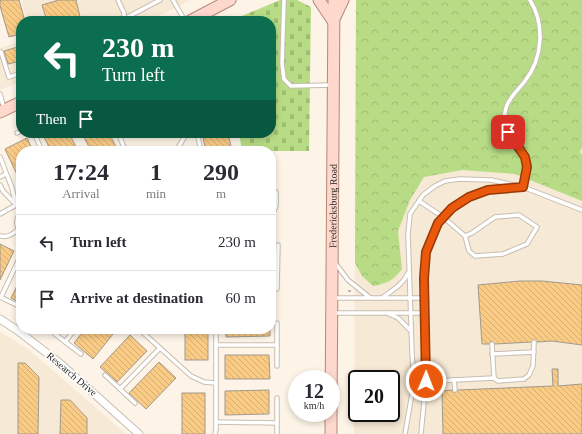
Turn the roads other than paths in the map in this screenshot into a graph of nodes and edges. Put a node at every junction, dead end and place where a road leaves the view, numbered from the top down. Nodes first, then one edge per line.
1 (118, 0) edge
2 (160, 0) edge
3 (173, 0) edge
4 (284, 0) edge
5 (319, 0) edge
6 (334, 0) edge
7 (343, 0) edge
8 (530, 0) edge
9 (224, 1) edge
10 (124, 16) edge
11 (130, 16) edge
12 (182, 16) edge
13 (198, 16) edge
14 (334, 21) junction
15 (1, 52) dead end
16 (16, 75) edge
17 (333, 85) junction
18 (0, 94) edge
19 (16, 104) edge
20 (2, 111) edge
21 (0, 157) edge
22 (6, 174) junction
23 (0, 177) edge
24 (0, 186) edge
25 (523, 187) junction
26 (276, 192) dead end
27 (419, 201) junction
28 (276, 204) edge
29 (16, 205) junction
30 (582, 210) edge
31 (0, 214) edge
32 (443, 217) junction
33 (16, 233) edge
34 (0, 236) edge
35 (465, 236) junction
36 (278, 245) dead end
37 (332, 259) junction
38 (16, 266) edge
39 (277, 266) joint
40 (409, 271) junction
41 (277, 288) dead end
42 (1, 297) edge
43 (332, 298) junction
44 (370, 298) junction
45 (382, 298) junction
46 (410, 298) junction
47 (424, 298) junction
48 (16, 304) edge
49 (410, 312) junction
50 (332, 313) junction
51 (386, 313) junction
52 (425, 313) junction
53 (0, 319) edge
54 (277, 323) dead end
55 (16, 327) edge
56 (411, 331) junction
57 (27, 334) edge
58 (55, 334) dead end
59 (71, 334) edge
60 (145, 334) edge
61 (216, 334) edge
62 (65, 342) junction
63 (534, 342) dead end
64 (492, 344) dead end
65 (216, 345) junction
66 (277, 345) junction
67 (160, 348) junction
68 (534, 352) junction
69 (81, 354) dead end
70 (492, 354) junction
71 (277, 366) dead end
72 (331, 370) edge
73 (105, 375) dead end
74 (494, 378) junction
75 (454, 380) junction
76 (426, 381) junction
77 (414, 382) junction
78 (216, 383) junction
79 (120, 389) junction
80 (455, 390) dead end
81 (277, 398) dead end
82 (135, 403) dead end
83 (216, 422) junction
84 (331, 422) edge
85 (277, 423) junction
86 (139, 434) edge
87 (215, 434) edge
88 (277, 434) edge
89 (331, 434) edge
90 (405, 434) edge
91 (421, 434) edge

1 - 10 lane
2 - 11 lane
3 - 12 lane
4 - 17 lane
5 - 14 main road
6 - 14 main road, Fredericksburg Road
7 - 14 main road
8 - 25 lane
9 - 13 main road
14 - 17 main road, Fredericksburg Road
15 - 16 lane
17 - 37 main road, Fredericksburg Road
18 - 20 lane
19 - 20 main road
21 - 22 lane
22 - 23 lane
22 - 29 lane
24 - 29 lane
25 - 27 lane
25 - 30 lane
25 - 32 lane
26 - 28 lane
27 - 32 lane
27 - 40 lane
29 - 31 lane
32 - 35 lane
32 - 47 lane
33 - 34 lane
35 - 35 lane
36 - 39 lane
37 - 43 main road, Fredericksburg Road
37 - 44 lane
38 - 42 lane
39 - 41 lane
40 - 45 lane
40 - 46 lane
42 - 48 lane
43 - 44 lane
43 - 50 main road, Fredericksburg Road
44 - 45 lane
45 - 46 lane
46 - 47 lane
46 - 49 lane
47 - 52 lane
49 - 51 lane
49 - 52 lane
49 - 56 lane
50 - 51 lane
50 - 72 main road, Fredericksburg Road
51 - 56 lane
52 - 76 lane
53 - 55 street, Research Drive
54 - 66 lane
56 - 77 lane
57 - 86 street, Research Drive
58 - 62 lane
59 - 62 lane
60 - 67 lane
61 - 65 lane
62 - 69 lane
63 - 68 lane
64 - 70 lane
65 - 66 lane
65 - 78 lane
66 - 71 lane
67 - 78 lane
67 - 79 lane
68 - 70 lane
68 - 74 lane
70 - 74 lane
73 - 79 lane
74 - 75 lane
75 - 76 lane
75 - 80 lane
76 - 77 lane
76 - 91 lane
77 - 90 lane
78 - 83 lane
79 - 82 lane
81 - 85 lane
83 - 85 lane
83 - 87 lane
84 - 89 main road, Fredericksburg Road
85 - 88 lane

